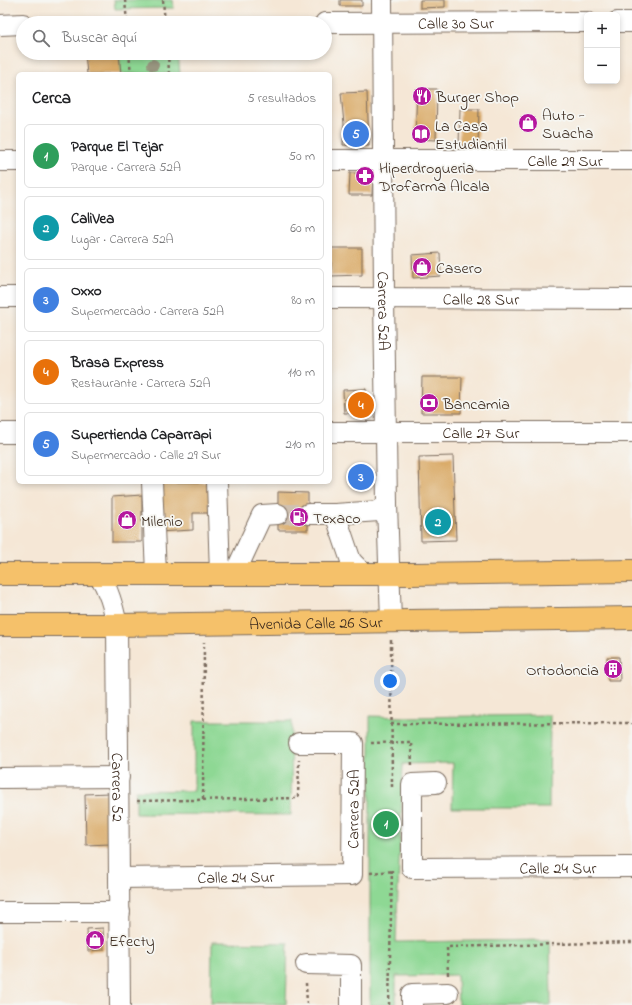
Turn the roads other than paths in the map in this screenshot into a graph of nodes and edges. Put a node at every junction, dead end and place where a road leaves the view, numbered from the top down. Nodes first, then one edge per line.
1 (382, 0) edge
2 (584, 22) edge
3 (620, 22) edge
4 (632, 22) edge
5 (332, 23) edge
6 (382, 23) junction
7 (0, 24) edge
8 (16, 24) edge
9 (332, 160) edge
10 (383, 160) junction
11 (632, 160) edge
12 (0, 161) edge
13 (16, 161) edge
14 (0, 297) edge
15 (16, 297) edge
16 (332, 298) edge
17 (384, 298) junction
18 (632, 299) edge
19 (332, 432) edge
20 (387, 432) junction
21 (632, 432) edge
22 (0, 433) edge
23 (16, 433) edge
24 (152, 484) edge
25 (217, 484) edge
26 (387, 504) junction
27 (278, 514) tunnel mouth
28 (308, 514) tunnel mouth
29 (335, 514) junction
30 (632, 571) edge
31 (98, 573) junction
32 (156, 573) junction
33 (363, 573) junction
34 (390, 573) junction
35 (0, 574) edge
36 (228, 574) junction
37 (632, 618) edge
38 (391, 621) junction
39 (0, 625) edge
40 (118, 625) junction
41 (299, 743) road end
42 (119, 777) junction
43 (0, 778) edge
44 (436, 783) dead end
45 (632, 867) edge
46 (352, 875) joint
47 (119, 878) junction
48 (0, 912) edge
49 (120, 912) junction
50 (306, 964) road end
51 (448, 993) road end
52 (412, 999) edge
53 (120, 1005) edge
54 (351, 1005) edge

1 - 6 street, Carrera 52A
2 - 6 street, Calle 30 Sur
3 - 4 street
5 - 6 street, Calle 30 Sur
6 - 10 street, Carrera 52A
7 - 8 street
9 - 10 street, Calle 29 Sur
10 - 11 street, Calle 29 Sur
10 - 17 street, Carrera 52A
12 - 13 street
14 - 15 street
16 - 17 street, Calle 28 Sur
17 - 18 street, Calle 28 Sur
17 - 20 street, Carrera 52A
19 - 20 street, Calle 27 Sur
20 - 21 street, Calle 27 Sur
20 - 26 street, Carrera 52A
22 - 23 street
24 - 32 street
25 - 36 street
26 - 29 street
26 - 34 street, Carrera 52A
27 - 36 street
28 - 29 street
29 - 33 street
30 - 34 main road
31 - 32 main road
31 - 35 main road
31 - 40 street, Carrera 52
32 - 36 main road
33 - 34 main road
33 - 36 main road
34 - 38 street, Carrera 52A
37 - 38 main road, Avenida Calle 26 Sur
38 - 40 main road, Avenida Calle 26 Sur
39 - 40 main road, Avenida Calle 26 Sur
40 - 42 street, Carrera 52
41 - 46 street, Carrera 52A
42 - 43 street
42 - 47 street, Carrera 52
44 - 45 street, Calle 24 Sur
46 - 47 street, Calle 24 Sur
47 - 49 street, Carrera 52
48 - 49 street
49 - 53 street, Carrera 52
50 - 54 street
51 - 52 street

